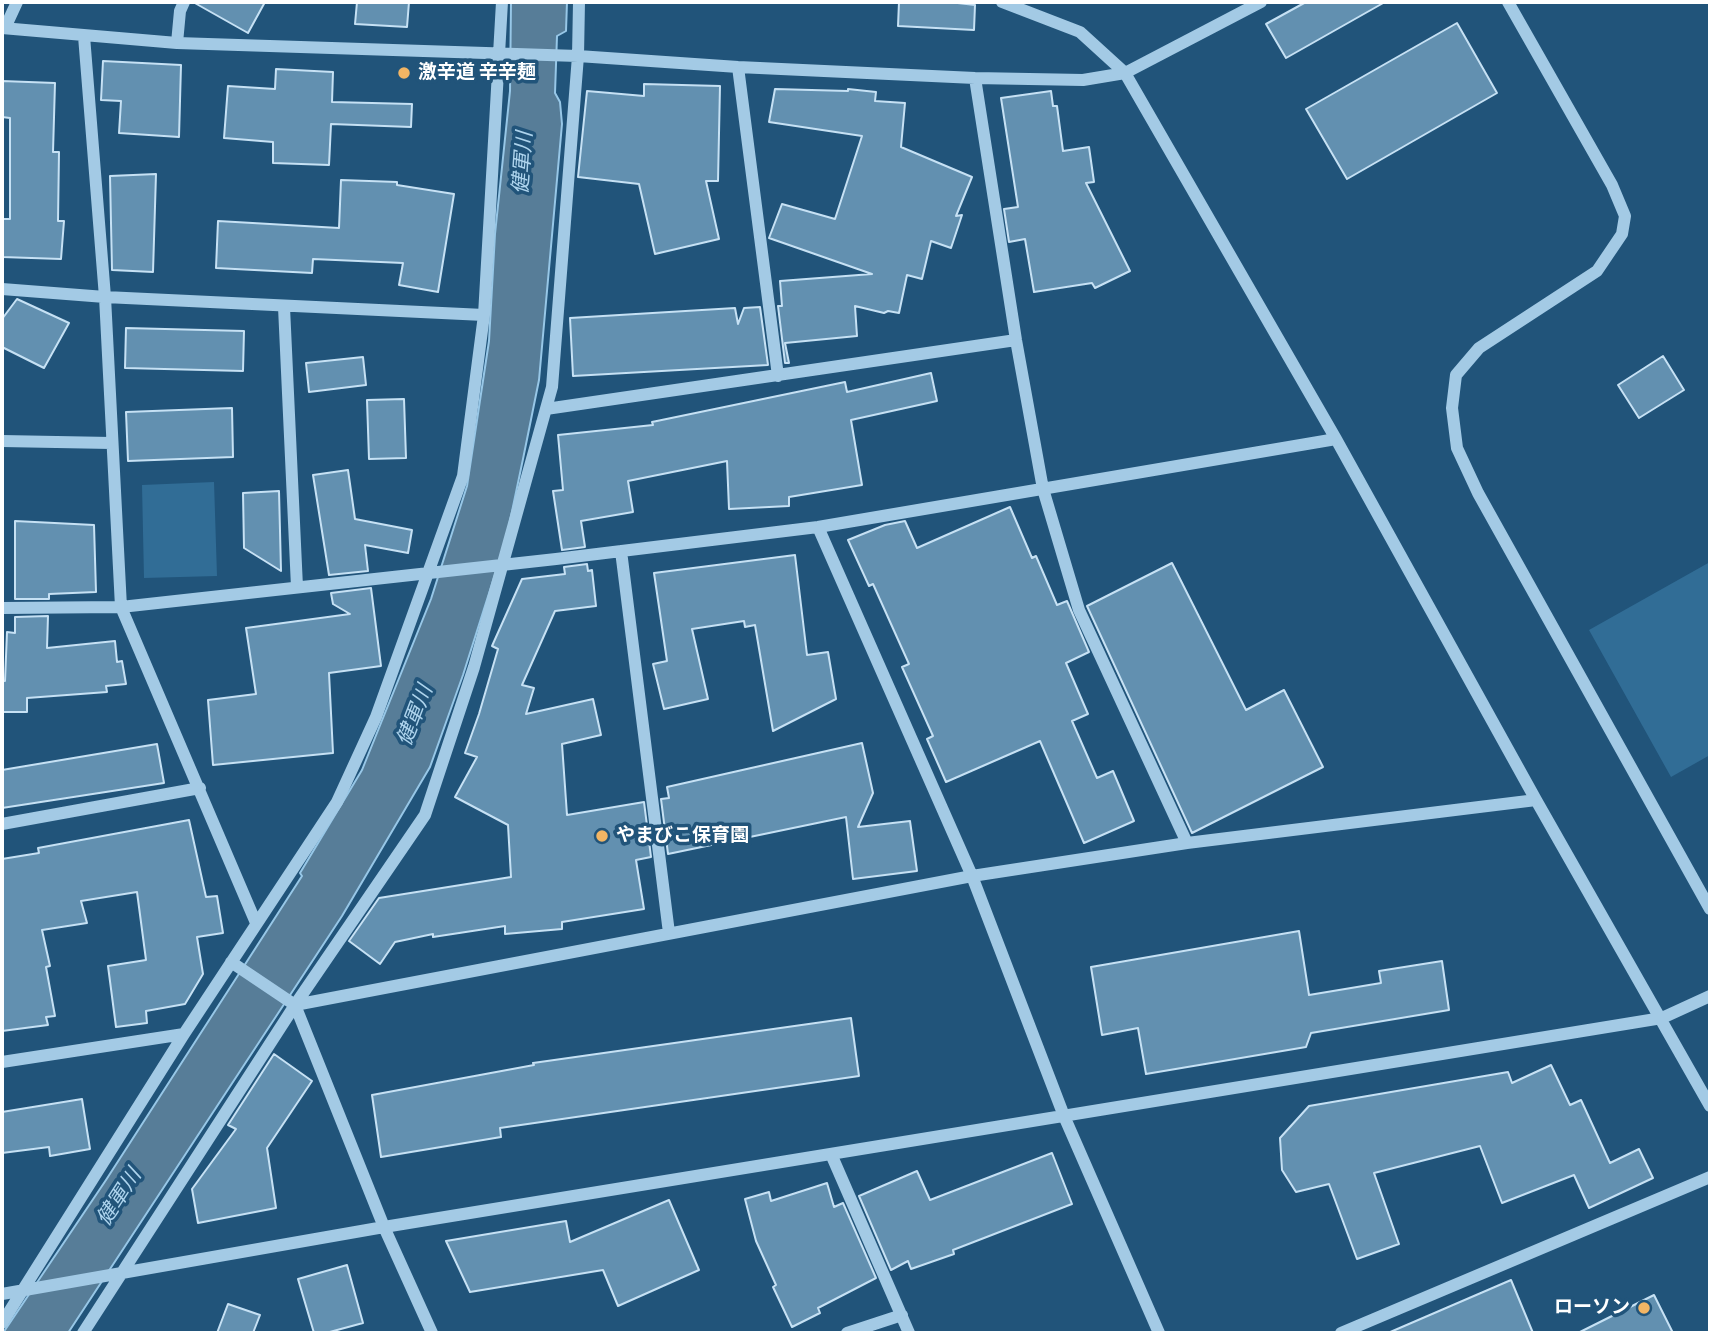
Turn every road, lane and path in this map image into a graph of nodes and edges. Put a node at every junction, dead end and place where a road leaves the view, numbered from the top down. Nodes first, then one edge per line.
1 (17, 2) edge
2 (184, 2) edge
3 (502, 2) edge
4 (579, 2) edge
5 (1002, 2) edge
6 (1261, 2) edge
7 (1508, 2) edge
8 (3, 28) edge
9 (84, 36) junction
10 (177, 43) junction
11 (500, 54) junction
12 (578, 56) junction
13 (738, 67) junction
14 (1125, 73) junction
15 (975, 78) junction
16 (2, 289) edge
17 (105, 297) junction
18 (284, 307) junction
19 (484, 315) junction
20 (1016, 340) junction
21 (778, 376) junction
22 (546, 409) junction
23 (1336, 439) junction
24 (2, 441) edge
25 (111, 443) junction
26 (1043, 489) junction
27 (818, 527) junction
28 (621, 551) junction
29 (503, 565) junction
30 (428, 573) junction
31 (296, 586) junction
32 (121, 607) junction
33 (2, 608) edge
34 (200, 788) junction
35 (1536, 800) junction
36 (2, 824) edge
37 (1187, 843) junction
38 (972, 876) junction
39 (1710, 909) edge
40 (256, 923) junction
41 (669, 933) junction
42 (231, 962) junction
43 (1710, 996) edge
44 (295, 1005) junction
45 (1662, 1018) junction
46 (184, 1034) junction
47 (2, 1062) edge
48 (1710, 1105) edge
49 (1065, 1116) junction
50 (831, 1154) junction
51 (1710, 1177) edge
52 (384, 1227) junction
53 (123, 1272) junction
54 (23, 1291) junction
55 (2, 1294) edge
56 (902, 1315) junction
57 (2, 1323) edge
58 (83, 1333) edge
59 (432, 1333) edge
60 (847, 1333) edge
61 (909, 1333) edge
62 (1159, 1333) edge
63 (1341, 1333) edge

1 - 8 street
2 - 10 street
3 - 11 street
4 - 12 street
5 - 14 street
6 - 14 street
7 - 39 street
8 - 9 street
9 - 10 street
9 - 17 street
10 - 11 street
11 - 12 street
11 - 19 street
12 - 13 street
12 - 22 street
13 - 15 street
13 - 21 street
14 - 15 street
14 - 23 street
15 - 20 street
16 - 17 street
17 - 18 street
17 - 25 street
18 - 19 street
18 - 31 street
19 - 30 street
20 - 21 street
20 - 26 street
21 - 22 street
22 - 29 street
23 - 26 street
23 - 35 street
24 - 25 street
25 - 32 street
26 - 27 street
26 - 37 street
27 - 28 street
27 - 38 street
28 - 29 street
28 - 41 street
29 - 30 street
29 - 44 street
30 - 31 street
30 - 40 street
31 - 32 street
32 - 33 street
32 - 34 street
34 - 36 street
34 - 40 street
35 - 37 street
35 - 45 street
37 - 38 street
38 - 41 street
38 - 49 street
40 - 42 street
41 - 44 street
42 - 44 street
42 - 46 street
43 - 45 street
44 - 52 street
44 - 53 street
45 - 48 street
45 - 49 street
46 - 47 street
46 - 54 street
49 - 50 street
49 - 62 street
50 - 52 street
50 - 56 street
51 - 63 street
52 - 53 street
52 - 59 street
53 - 54 street
53 - 58 street
54 - 55 street
54 - 57 street
56 - 60 street
56 - 61 street

